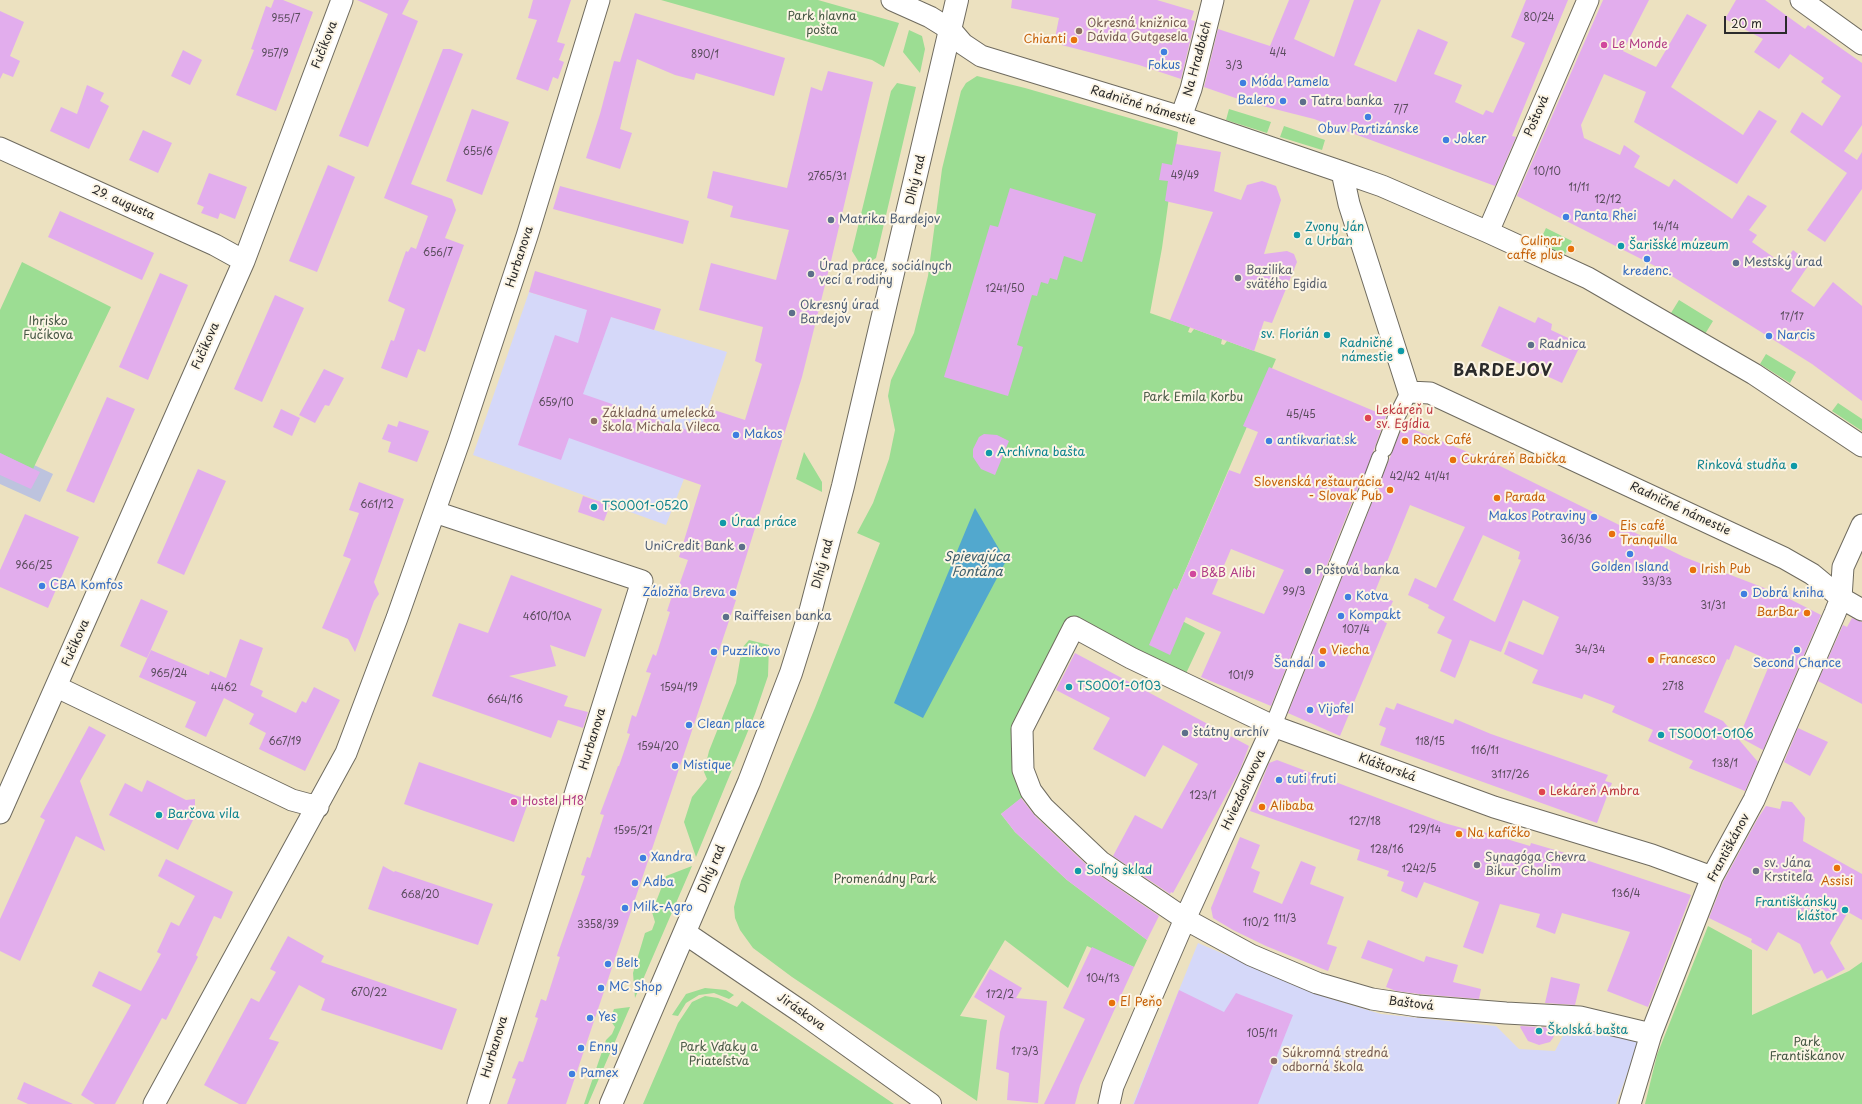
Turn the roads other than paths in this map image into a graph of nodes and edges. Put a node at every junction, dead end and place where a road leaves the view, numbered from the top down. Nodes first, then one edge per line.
1 (342, 0) edge
2 (599, 0) edge
3 (892, 0) edge
4 (957, 0) edge
5 (1213, 0) edge
6 (1588, 0) edge
7 (1801, 0) edge
8 (951, 30) junction
9 (1862, 44) edge
10 (1181, 117) junction
11 (0, 148) edge
12 (1342, 172) junction
13 (1488, 232) junction
14 (244, 261) junction
15 (1409, 392) junction
16 (1862, 446) edge
17 (435, 512) junction
18 (1862, 525) edge
19 (1842, 598) junction
20 (1862, 610) edge
21 (1074, 628) joint
22 (57, 687) junction
23 (1273, 726) junction
24 (318, 807) junction
25 (0, 813) edge
26 (1712, 876) junction
27 (1185, 919) junction
28 (685, 933) junction
29 (1651, 1034) junction
30 (1111, 1095) edge
31 (922, 1100) edge
32 (154, 1104) edge
33 (478, 1104) edge
34 (611, 1104) edge
35 (938, 1104) edge
36 (1101, 1104) edge
37 (1630, 1104) edge

1 - 14 street, Fučíkova
2 - 17 street, Hurbanova
3 - 8 street, Radničné námestie
4 - 8 street, Dlhý rad
5 - 10 street, Na Hradbách
6 - 13 street, Poštová
7 - 9 street
8 - 10 street, Radničné námestie
8 - 28 street, Dlhý rad
10 - 12 street, Radničné námestie
11 - 14 street, 29. augusta
12 - 13 street, Radničné námestie
12 - 15 street
13 - 16 street, Radničné námestie
14 - 22 street, Fučíkova
15 - 19 street, Radničné námestie
15 - 23 street, Hviezdoslavova
17 - 24 street, Hurbanova
17 - 33 street, Hurbanova
18 - 19 street
19 - 20 street, Radničné námestie
19 - 26 street, Františkánov
21 - 23 street, Kláštorská
21 - 27 street, Baštová
22 - 24 street
22 - 25 street, Fučíkova
23 - 26 street, Kláštorská
23 - 27 street, Hviezdoslavova
24 - 32 street, Hurbanova
26 - 29 street, Františkánov
27 - 29 street, Baštová
27 - 30 street, Hviezdoslavova
28 - 31 street, Jiráskova
28 - 34 street, Dlhý rad
29 - 37 street, Františkánov
30 - 36 street, Hviezdoslavova
31 - 35 street, Jiráskova

